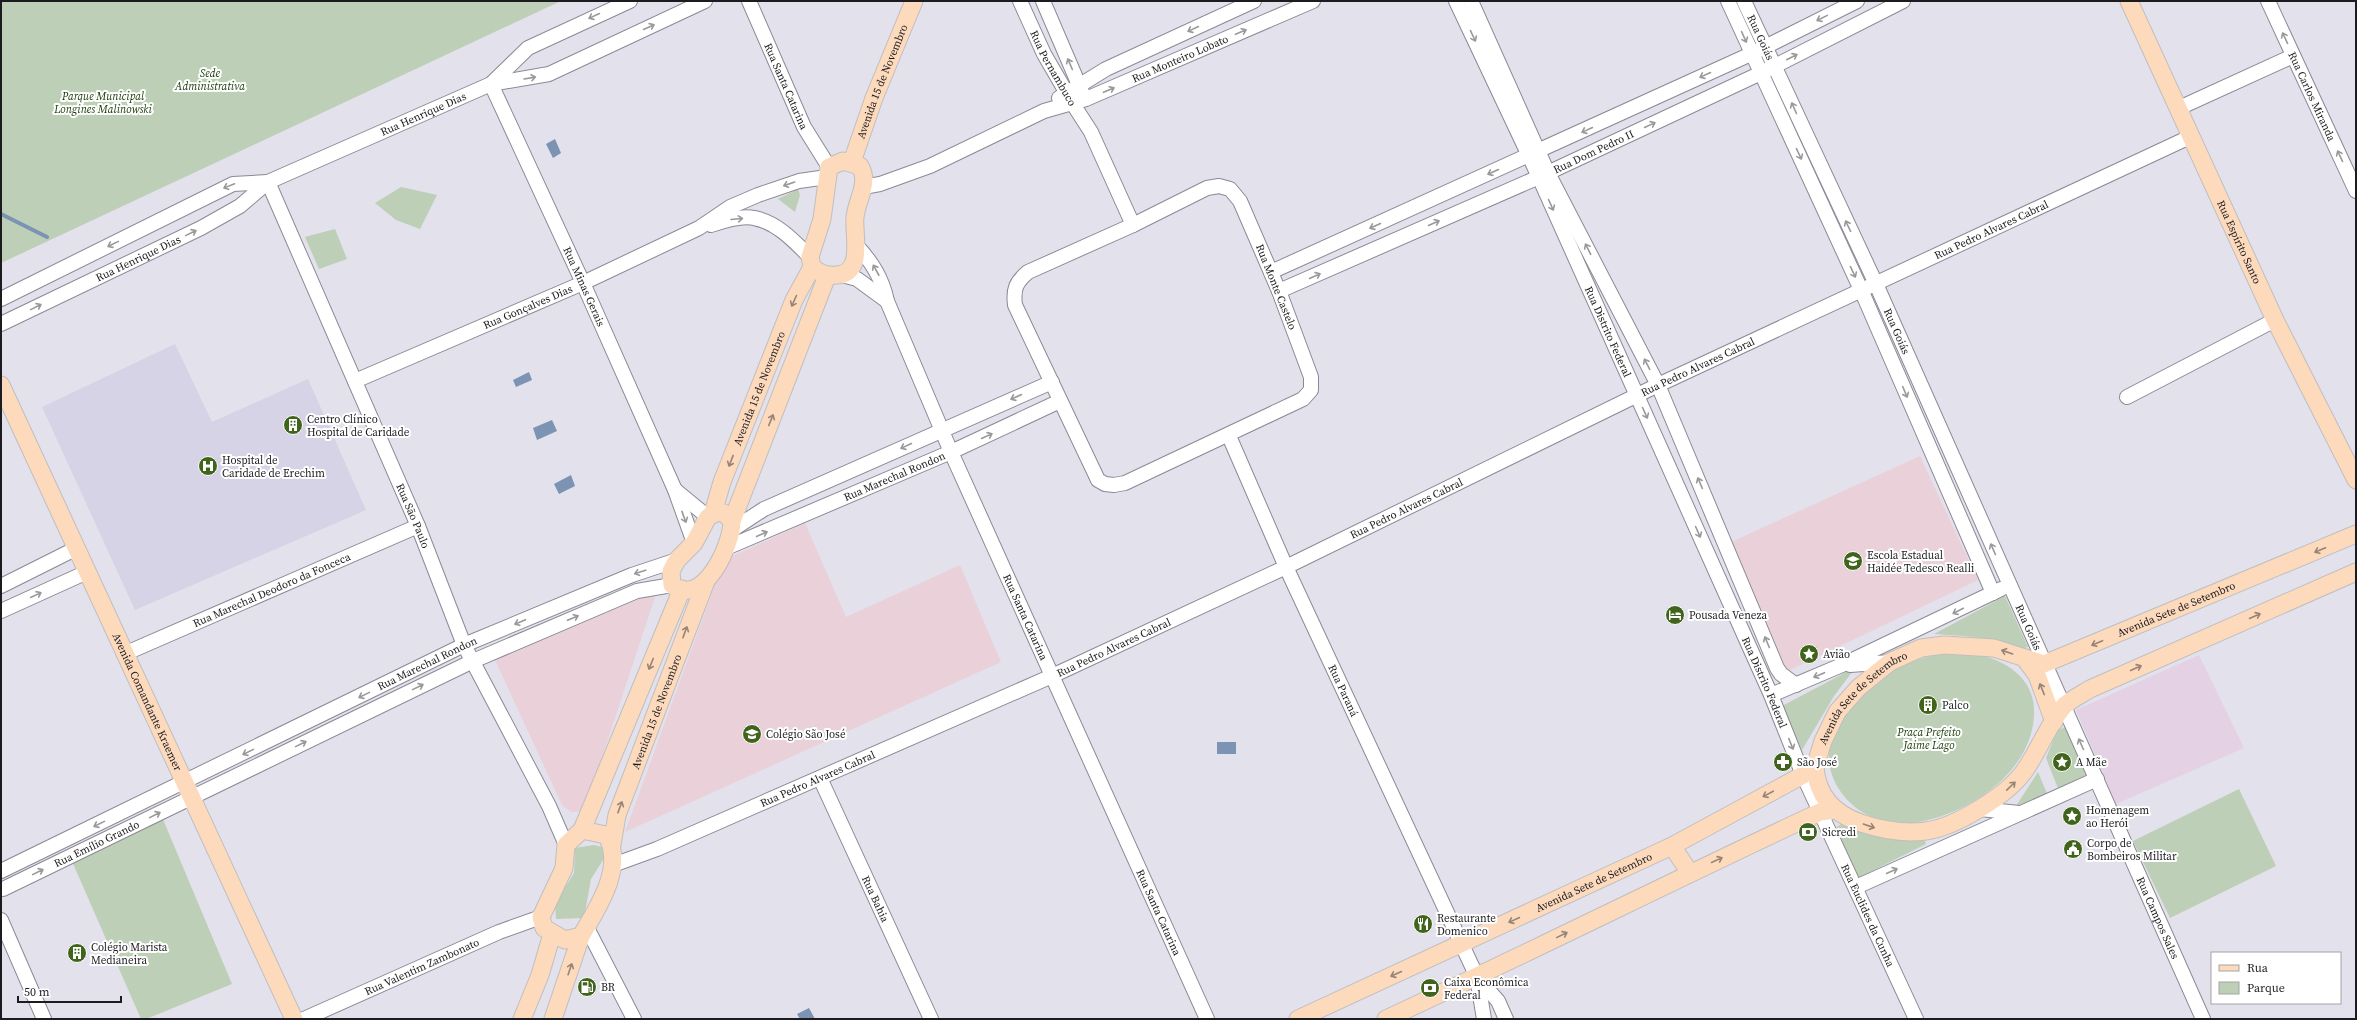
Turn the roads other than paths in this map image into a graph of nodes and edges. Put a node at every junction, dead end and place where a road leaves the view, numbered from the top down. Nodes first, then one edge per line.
1 (630, 1) edge
2 (705, 1) edge
3 (749, 1) edge
4 (914, 1) edge
5 (1020, 1) edge
6 (1043, 1) edge
7 (1254, 1) edge
8 (1314, 1) edge
9 (1456, 1) edge
10 (1472, 1) edge
11 (1728, 1) edge
12 (1744, 1) edge
13 (1857, 1) edge
14 (1903, 1) edge
15 (2129, 1) edge
16 (2268, 1) edge
17 (1766, 46) junction
18 (1751, 54) junction
19 (2293, 56) junction
20 (1775, 66) junction
21 (1761, 73) junction
22 (491, 84) junction
23 (1079, 85) junction
24 (1069, 98) junction
25 (1086, 99) junction
26 (2179, 108) junction
27 (1091, 132) junction
28 (2192, 136) junction
29 (1534, 154) junction
30 (852, 162) junction
31 (1812, 167) junction
32 (828, 172) junction
33 (1543, 175) junction
34 (268, 182) junction
35 (864, 187) junction
36 (2356, 191) edge
37 (1133, 226) junction
38 (699, 228) junction
39 (856, 245) junction
40 (811, 262) junction
41 (1271, 272) junction
42 (834, 276) junction
43 (583, 283) junction
44 (1876, 284) junction
45 (1279, 291) junction
46 (1862, 292) junction
47 (1, 299) edge
48 (887, 301) junction
49 (2275, 320) junction
50 (1, 324) edge
51 (781, 332) junction
52 (803, 341) junction
53 (355, 382) junction
54 (1052, 382) junction
55 (1658, 385) junction
56 (1, 386) edge
57 (1637, 396) junction
58 (2127, 397) dead end
59 (1060, 401) junction
60 (942, 430) junction
61 (1229, 436) junction
62 (1943, 438) junction
63 (1928, 445) junction
64 (951, 452) junction
65 (884, 457) junction
66 (894, 477) junction
67 (2356, 480) edge
68 (676, 490) junction
69 (710, 515) junction
70 (732, 525) junction
71 (418, 526) junction
72 (2356, 534) edge
73 (694, 543) junction
74 (726, 548) junction
75 (75, 549) junction
76 (677, 560) junction
77 (1286, 567) junction
78 (87, 572) junction
79 (2356, 572) edge
80 (706, 581) junction
81 (2009, 585) junction
82 (1, 586) edge
83 (677, 587) junction
84 (1993, 593) junction
85 (1, 611) edge
86 (1940, 620) junction
87 (464, 646) junction
88 (124, 654) junction
89 (1906, 655) junction
90 (2025, 659) junction
91 (473, 661) junction
92 (1890, 662) junction
93 (2044, 664) junction
94 (1842, 665) junction
95 (1052, 676) junction
96 (1796, 685) junction
97 (1771, 695) junction
98 (2065, 706) junction
99 (2054, 722) junction
100 (1809, 771) junction
101 (820, 778) junction
102 (2097, 779) junction
103 (188, 791) junction
104 (1980, 810) junction
105 (1827, 811) junction
106 (125, 812) junction
107 (2021, 814) junction
108 (1947, 823) junction
109 (133, 826) junction
110 (582, 830) junction
111 (566, 845) junction
112 (612, 845) junction
113 (1672, 846) junction
114 (1927, 855) junction
115 (613, 864) junction
116 (1, 871) edge
117 (1690, 873) junction
118 (1856, 887) junction
119 (2, 888) edge
120 (541, 917) junction
121 (1, 920) edge
122 (584, 931) junction
123 (552, 934) junction
124 (1462, 944) junction
125 (540, 975) junction
126 (1477, 977) junction
127 (561, 995) junction
128 (44, 1019) edge
129 (294, 1019) edge
130 (304, 1019) edge
131 (522, 1019) edge
132 (553, 1019) edge
133 (634, 1019) edge
134 (931, 1019) edge
135 (1207, 1019) edge
136 (1298, 1019) edge
137 (1386, 1019) edge
138 (1484, 1019) edge
139 (1506, 1019) edge
140 (1916, 1019) edge
141 (2203, 1019) edge

1 -> 22 street, Rua Henrique Dias
22 -> 2 street, Rua Henrique Dias
3 - 32 street, Rua Santa Catarina
4 - 30 main road, Avenida 15 de Novembro
5 - 24 street, Rua Pernambuco
23 -> 6 street, Rua Pernambuco
7 -> 23 street, Rua Monteiro Lobato
25 -> 8 street, Rua Monteiro Lobato
9 -> 29 street, Rua Distrito Federal
10 - 29 street, Rua Distrito Federal
11 -> 18 street, Rua Goiás
12 - 17 street, Rua Goiás
13 -> 17 street, Rua Dom Pedro II
20 -> 14 street, Rua Dom Pedro II
15 - 26 main road, Rua Espírito Santo
19 -> 16 street, Rua Carlos Miranda
17 - 18 street, Rua Dom Pedro II
17 - 20 street, Rua Goiás
18 - 21 street, Rua Goiás
18 -> 29 street, Rua Dom Pedro II
19 - 26 street
36 -> 19 street, Rua Carlos Miranda
20 - 21 street, Rua Dom Pedro II
31 -> 20 street, Rua Goiás
21 -> 31 street, Rua Goiás
33 -> 21 street, Rua Dom Pedro II
22 - 34 street, Rua Henrique Dias
22 - 43 street, Rua Minas Gerais
23 - 24 street, Rua Monteiro Lobato
23 - 25 street, Rua Pernambuco
24 - 25 street, Rua Monteiro Lobato
24 - 27 street, Rua Pernambuco
24 - 35 street, Rua Monteiro Lobato
25 - 27 street, Rua Pernambuco
26 - 28 main road, Rua Espírito Santo
27 - 37 street, Rua Pernambuco
28 - 44 street, Rua Pedro Alvares Cabral
28 - 49 main road, Rua Espírito Santo
29 - 33 street, Rua Distrito Federal
29 -> 41 street, Rua Dom Pedro II
30 - 32 main road
30 - 35 main road, Avenida 15 de Novembro
44 -> 31 street, Rua Goiás
31 -> 46 street, Rua Goiás
32 -> 38 street, Rua Gonçalves Dias
32 - 40 main road, Avenida 15 de Novembro
45 -> 33 street, Rua Dom Pedro II
55 -> 33 street, Rua Distrito Federal
33 -> 57 street, Rua Distrito Federal
34 -> 47 street, Rua Henrique Dias
50 -> 34 street, Rua Henrique Dias
34 - 53 street, Rua São Paulo
35 - 39 main road, Avenida 15 de Novembro
37 - 41 street, Rua Monte Castelo
37 - 54 street, Rua Monte Castelo
38 -> 40 street, Rua Gonçalves Dias
38 - 43 street, Rua Gonçalves Dias
39 - 42 main road, Avenida 15 de Novembro
48 -> 39 street, Rua Santa Catarina
40 - 42 main road
40 -> 51 main road, Avenida 15 de Novembro
41 - 45 street, Rua Monte Castelo
42 - 48 street
42 - 52 main road, Avenida 15 de Novembro
43 - 53 street, Rua Gonçalves Dias
43 - 68 street, Rua Minas Gerais
44 - 46 street, Rua Pedro Alvares Cabral
44 - 62 street, Rua Goiás
45 - 61 street, Rua Monte Castelo
46 - 55 street, Rua Pedro Alvares Cabral
46 -> 63 street, Rua Goiás
48 - 60 street, Rua Santa Catarina
49 - 58 street
49 - 67 main road, Rua Espírito Santo
51 - 52 main road
51 -> 69 main road, Avenida 15 de Novembro
70 -> 52 main road, Avenida 15 de Novembro
53 - 71 street, Rua São Paulo
54 - 59 street, Rua Monte Castelo
54 -> 60 street, Rua Marechal Rondon
55 - 57 street, Rua Pedro Alvares Cabral
96 -> 55 street, Rua Distrito Federal
56 - 75 main road, Avenida Comandante Kraemer
57 - 77 street, Rua Pedro Alvares Cabral
57 -> 97 street, Rua Distrito Federal
59 - 61 street, Rua Monte Castelo
64 -> 59 street, Rua Marechal Rondon
60 - 64 street, Rua Santa Catarina
60 -> 65 street, Rua Marechal Rondon
61 - 77 street, Rua Paraná
62 - 63 street
81 -> 62 street, Rua Goiás
63 - 84 street, Rua Goiás
64 - 66 street, Rua Marechal Rondon
64 - 95 street, Rua Santa Catarina
65 - 66 street
65 - 70 street, Rua Marechal Rondon
74 -> 66 street, Rua Marechal Rondon
68 - 69 street, Rua Minas Gerais
68 -> 73 street, Rua Minas Gerais
69 - 70 main road
69 - 73 main road, Avenida 15 de Novembro
70 - 74 main road, Avenida 15 de Novembro
71 - 87 street, Rua São Paulo
71 - 88 street, Rua Marechal Deodoro da Fonceca
72 -> 93 main road, Avenida Sete de Setembro
73 - 76 main road, Avenida 15 de Novembro
74 - 80 main road, Avenida 15 de Novembro
75 - 78 main road, Avenida Comandante Kraemer
75 - 82 street
76 - 83 main road, Avenida 15 de Novembro
76 -> 87 street, Rua Marechal Rondon
77 - 95 street, Rua Pedro Alvares Cabral
77 - 124 street, Rua Paraná
85 -> 78 street
78 - 88 main road, Avenida Comandante Kraemer
98 -> 79 main road
80 - 83 main road, Avenida 15 de Novembro
112 -> 80 main road, Avenida 15 de Novembro
81 - 84 street
81 - 93 street, Rua Goiás
91 -> 83 street, Rua Marechal Rondon
83 -> 110 main road, Avenida 15 de Novembro
84 -> 86 street
86 - 89 street
86 - 94 street
87 - 91 street, Rua São Paulo
87 -> 103 street, Rua Marechal Rondon
88 - 103 main road, Avenida Comandante Kraemer
90 -> 89 main road, Avenida Sete de Setembro
89 - 92 main road, Avenida Sete de Setembro
90 - 93 main road, Avenida Sete de Setembro
99 -> 90 main road
103 -> 91 street, Rua Marechal Rondon
91 - 111 street, Rua São Paulo
92 - 94 street
92 - 100 main road, Avenida Sete de Setembro
93 - 98 street, Rua Goiás
94 -> 96 street
95 - 101 street, Rua Pedro Alvares Cabral
95 - 135 street, Rua Santa Catarina
96 - 97 street
97 -> 100 street, Rua Distrito Federal
98 - 99 main road
102 -> 98 street, Rua Campos Sales
104 -> 99 main road
100 - 105 main road
100 -> 113 main road, Avenida Sete de Setembro
101 - 115 street, Rua Pedro Alvares Cabral
101 - 134 street, Rua Bahia
102 - 107 street
102 - 141 street, Rua Campos Sales
103 - 106 street, Rua Emílio Grando
109 -> 103 street, Rua Emílio Grando
103 - 129 main road, Avenida Comandante Kraemer
104 - 107 street
104 - 108 main road
105 -> 108 main road
117 -> 105 main road
105 - 118 street, Rua Euclides da Cunha
106 - 109 street
106 -> 116 street, Rua Emílio Grando
107 - 114 street
108 - 114 street
119 -> 109 street, Rua Emílio Grando
110 - 111 main road, Avenida 15 de Novembro
110 - 112 main road
111 - 120 main road
112 - 115 main road, Avenida 15 de Novembro
113 - 117 main road
113 -> 124 main road, Avenida Sete de Setembro
118 -> 114 street
115 - 122 main road, Avenida 15 de Novembro
126 -> 117 main road
118 - 140 street, Rua Euclides da Cunha
120 - 123 main road
120 - 130 street, Rua Valentim Zambonato
121 - 128 street
122 - 123 main road
127 -> 122 main road, Avenida 15 de Novembro
122 - 133 street
123 - 125 main road
124 - 126 street, Rua Paraná
124 -> 136 main road, Avenida Sete de Setembro
125 - 127 main road
125 - 131 main road
126 - 137 main road
126 - 138 street
126 - 139 street
127 - 132 main road, Avenida 15 de Novembro

